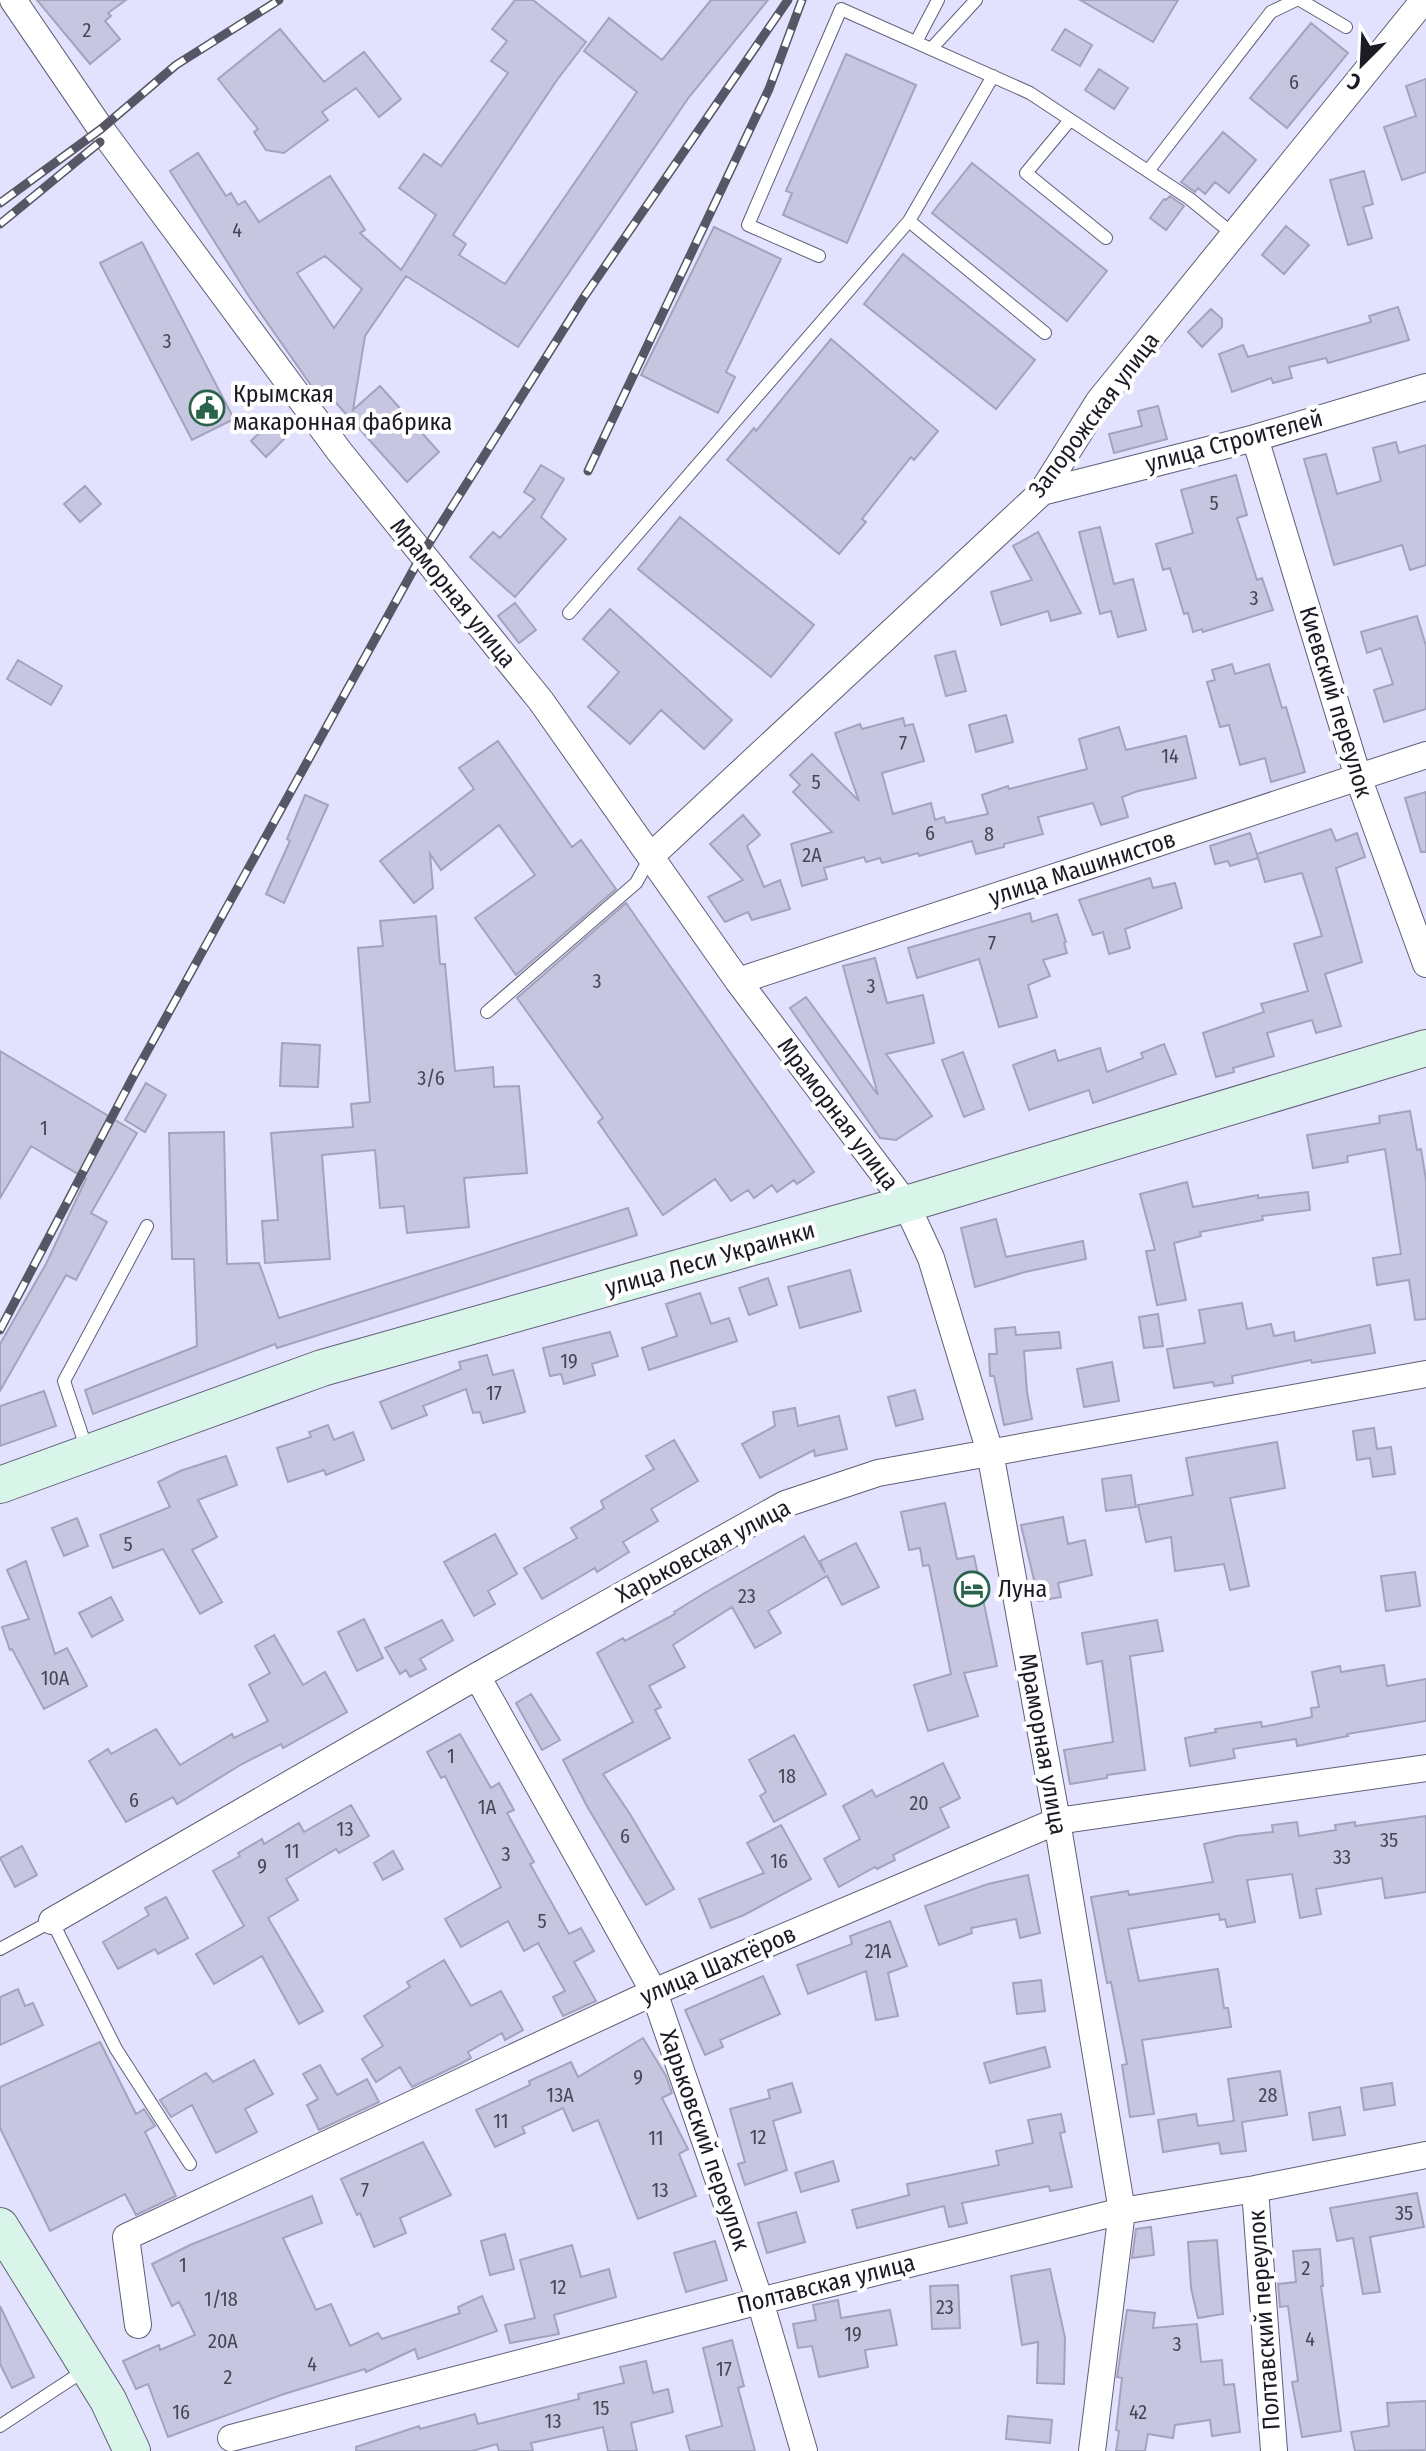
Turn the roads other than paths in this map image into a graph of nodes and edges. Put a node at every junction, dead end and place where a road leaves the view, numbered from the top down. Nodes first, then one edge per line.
1 (13, 0) edge
2 (938, 0) edge
3 (976, 0) edge
4 (1298, 0) edge
5 (1424, 0) edge
6 (1346, 27) dead end
7 (916, 42) junction
8 (931, 49) junction
9 (993, 76) junction
10 (1070, 120) junction
11 (1148, 171) junction
12 (909, 221) junction
13 (1234, 235) junction
14 (1106, 238) dead end
15 (819, 256) dead end
16 (1045, 333) dead end
17 (1426, 387) edge
18 (1255, 438) junction
19 (1042, 492) junction
20 (569, 613) dead end
21 (1426, 755) edge
22 (1358, 777) junction
23 (651, 856) junction
24 (1426, 964) edge
25 (738, 981) junction
26 (487, 1012) dead end
27 (1426, 1048) edge
28 (906, 1204) junction
29 (147, 1226) dead end
30 (1426, 1374) edge
31 (990, 1452) junction
32 (88, 1453) junction
33 (0, 1485) edge
34 (477, 1676) junction
35 (1426, 1768) edge
36 (1057, 1821) junction
37 (52, 1921) junction
38 (0, 1949) edge
39 (654, 1992) junction
40 (1426, 2155) edge
41 (190, 2164) dead end
42 (1255, 2189) junction
43 (1122, 2211) junction
44 (0, 2226) edge
45 (760, 2301) junction
46 (138, 2325) dead end
47 (88, 2369) junction
48 (0, 2426) edge
49 (231, 2438) dead end
50 (132, 2451) edge
51 (804, 2451) edge
52 (1092, 2451) edge
53 (1274, 2451) edge

1 - 23 street, Мраморная улица
2 - 7 lane
3 - 8 lane
4 - 6 lane
4 - 11 lane
5 - 13 street, Запорожская улица
7 - 8 lane
7 - 15 lane
8 - 9 lane
9 - 10 lane
9 - 12 lane
10 - 11 lane
10 - 14 lane
11 - 13 lane
12 - 16 lane
12 - 20 lane
13 - 19 street, Запорожская улица
17 - 18 street, улица Строителей
18 - 19 street, улица Строителей
18 - 22 street, Киевский переулок
19 - 23 street, Запорожская улица
21 - 22 street, улица Машинистов
22 - 24 street, Киевский переулок
22 - 25 street, улица Машинистов
23 - 25 street, Мраморная улица
23 - 26 lane
25 - 28 street, Мраморная улица
27 - 28 main road, улица Леси Украинки
28 - 31 street, Мраморная улица
28 - 32 main road, улица Леси Украинки
29 - 32 lane
30 - 31 street, Харьковская улица
31 - 34 street, Харьковская улица
31 - 36 street, Мраморная улица
32 - 33 main road, улица Леси Украинки
34 - 37 street, Харьковская улица
34 - 39 street, Харьковский переулок
35 - 36 street, улица Шахтёров
36 - 39 street, улица Шахтёров
36 - 43 street, Мраморная улица
37 - 38 lane
37 - 41 lane
39 - 45 street, Харьковский переулок
39 - 46 street, улица Шахтёров
40 - 42 street, Полтавская улица
42 - 43 street, Полтавская улица
42 - 53 street, Полтавский переулок
43 - 45 street, Полтавская улица
43 - 52 street, Мраморная улица
44 - 47 main road
45 - 49 street, Полтавская улица
45 - 51 street, Харьковский переулок
47 - 48 lane
47 - 50 main road

